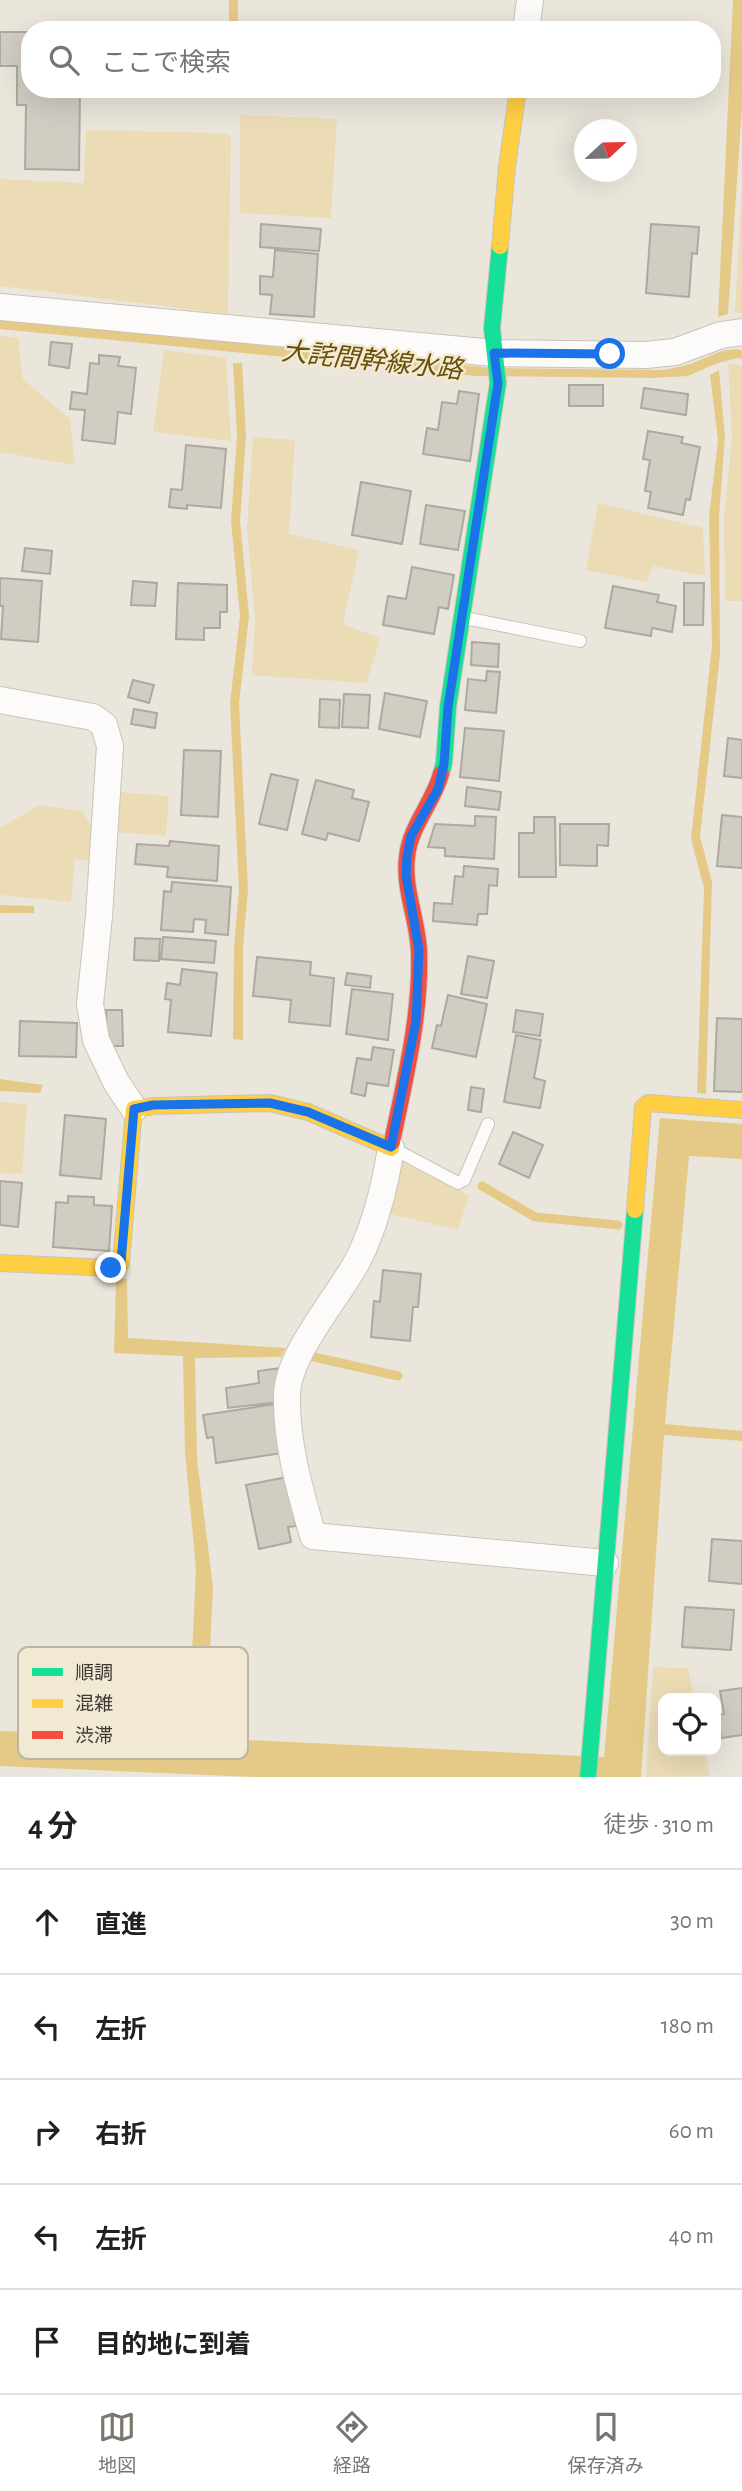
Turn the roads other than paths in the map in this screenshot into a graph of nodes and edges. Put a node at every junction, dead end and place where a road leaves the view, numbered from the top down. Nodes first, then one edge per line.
1 (530, 0) edge
2 (527, 21) edge
3 (516, 98) edge
4 (0, 307) edge
5 (742, 332) edge
6 (494, 353) junction
7 (461, 618) junction
8 (580, 641) dead end
9 (0, 700) edge
10 (134, 1109) junction
11 (742, 1110) edge
12 (488, 1124) dead end
13 (391, 1147) junction
14 (0, 1263) edge
15 (605, 1563) junction
16 (588, 1777) edge

1 - 2 street
3 - 6 street
4 - 6 street
5 - 6 street
6 - 7 street
7 - 8 lane
7 - 13 street
9 - 10 street
10 - 13 street
10 - 14 street
11 - 15 street
12 - 13 lane
13 - 15 street
15 - 16 street

